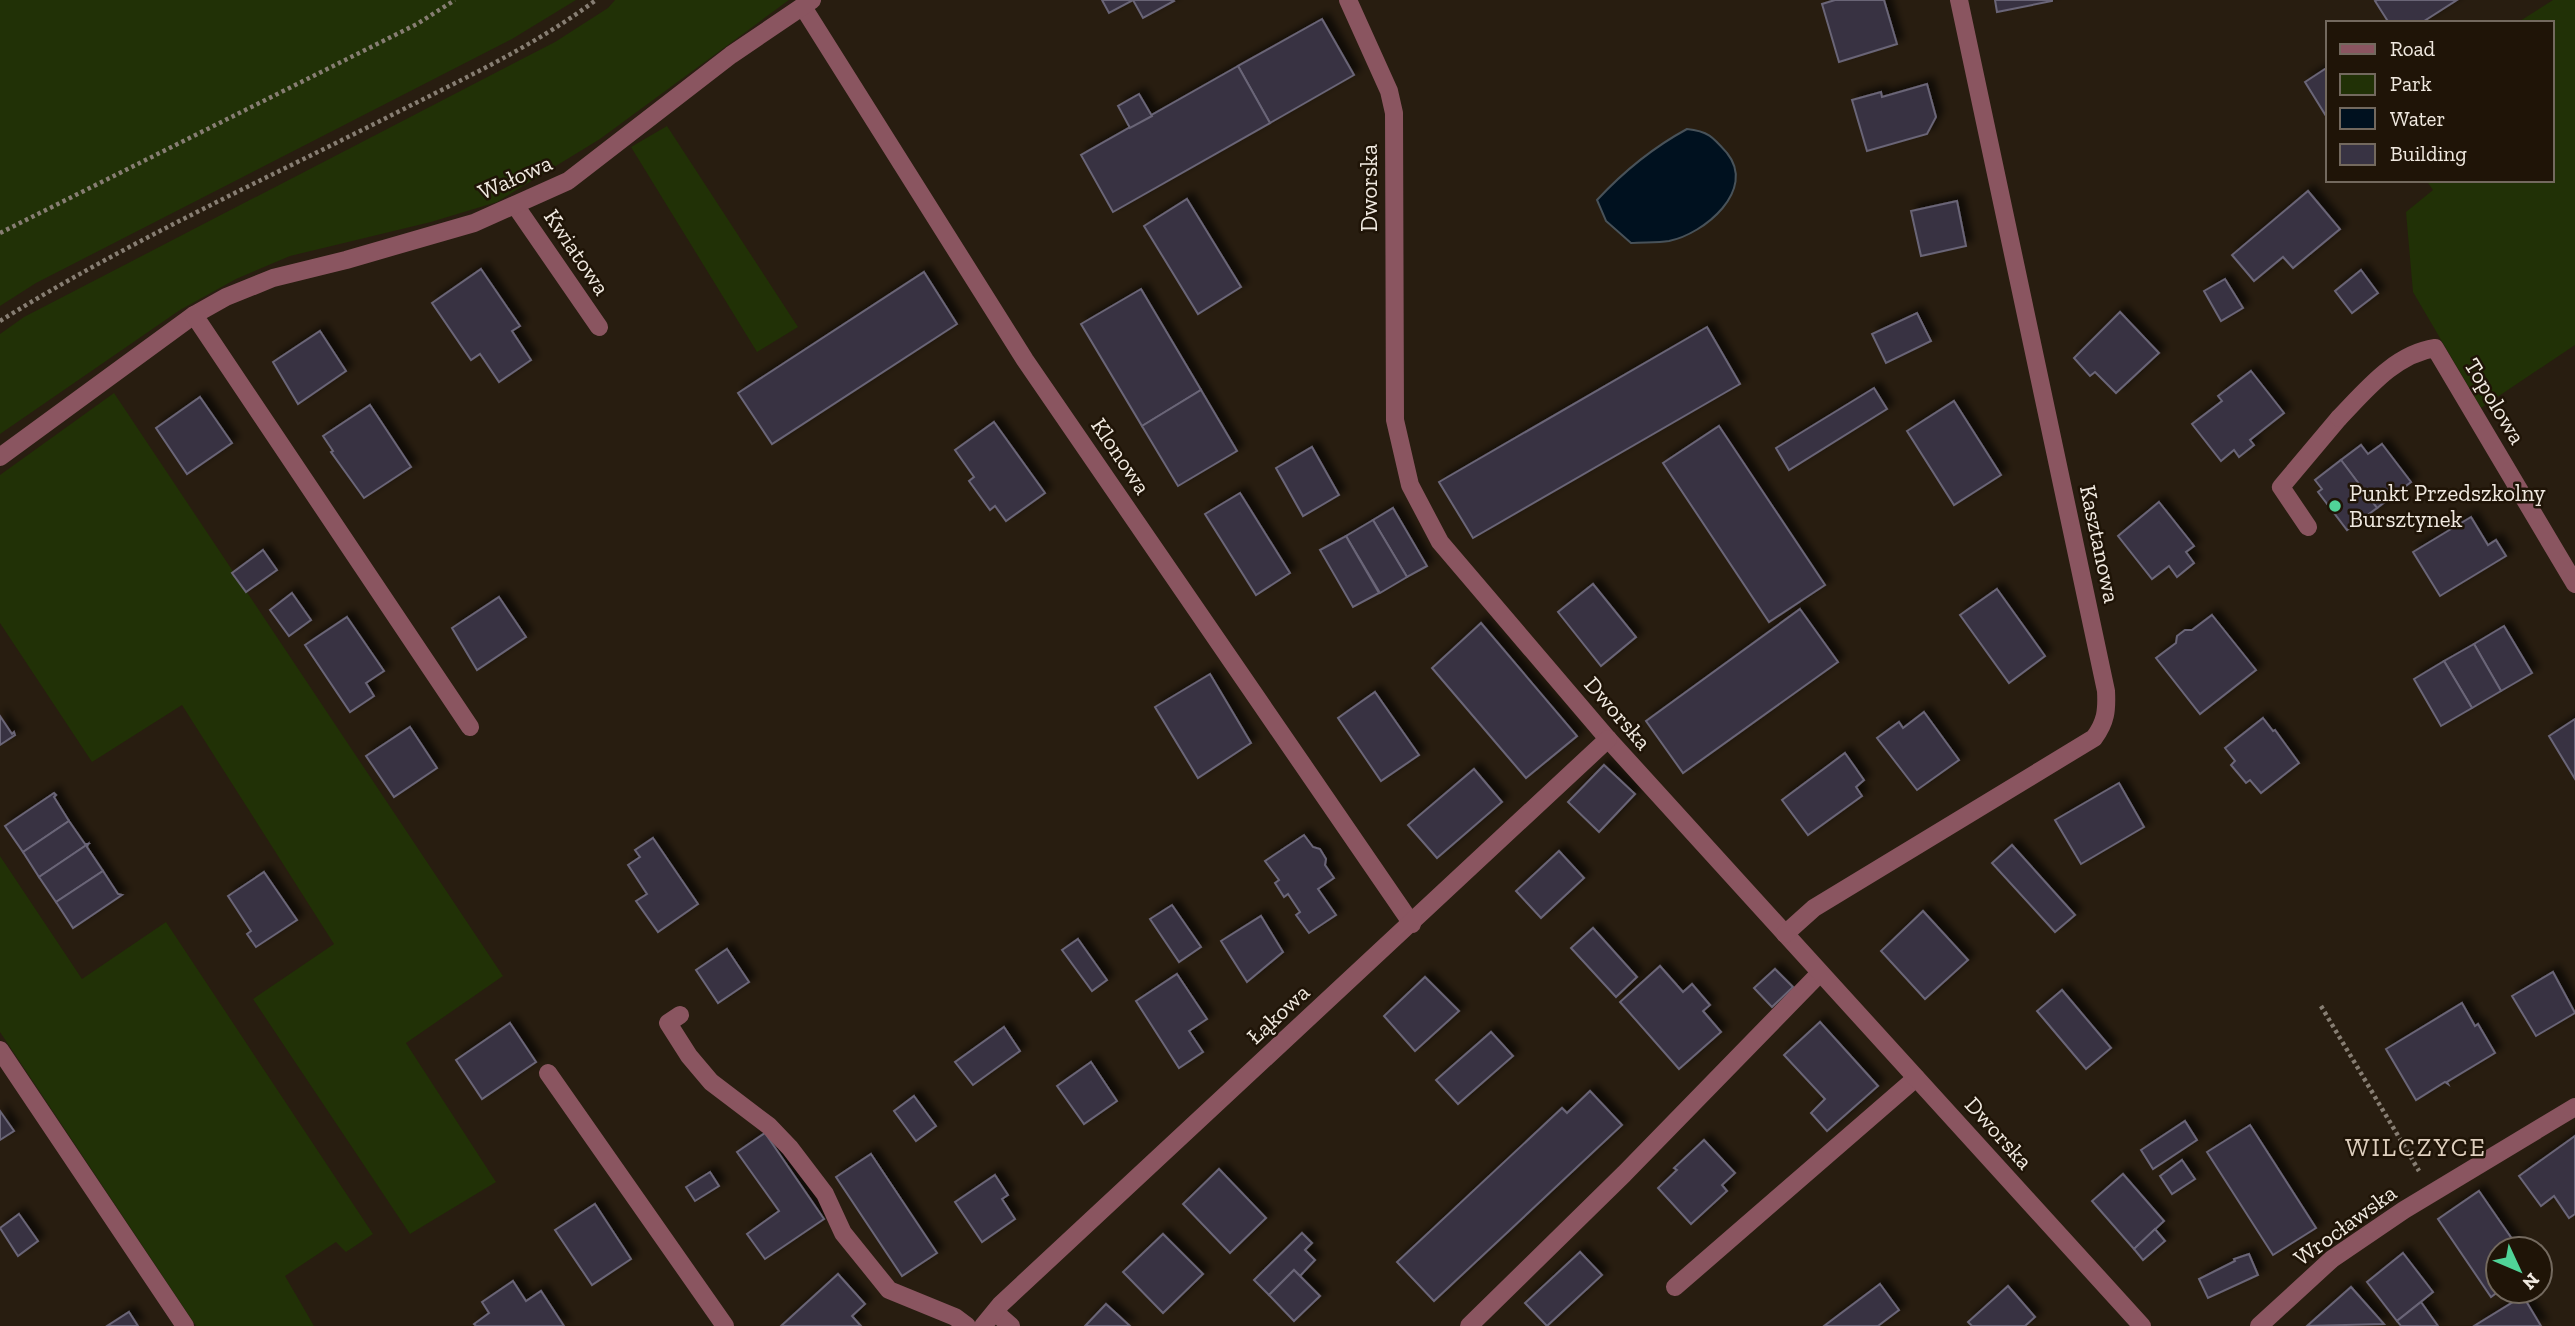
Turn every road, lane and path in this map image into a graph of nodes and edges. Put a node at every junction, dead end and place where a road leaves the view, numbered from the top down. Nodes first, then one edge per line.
1 (455, 0) edge
2 (596, 0) edge
3 (1348, 0) edge
4 (1959, 0) edge
5 (807, 4) edge
6 (515, 205) junction
7 (0, 233) edge
8 (194, 315) junction
9 (0, 321) edge
10 (599, 327) dead end
11 (0, 457) edge
12 (2308, 527) dead end
13 (2575, 584) edge
14 (470, 727) dead end
15 (1608, 739) junction
16 (1412, 924) junction
17 (1785, 934) junction
18 (1820, 972) junction
19 (2320, 1006) dead end
20 (680, 1015) dead end
21 (0, 1050) edge
22 (548, 1073) dead end
23 (1916, 1078) junction
24 (2575, 1107) edge
25 (2432, 1193) junction
26 (1675, 1287) dead end
27 (995, 1312) junction
28 (185, 1326) edge
29 (725, 1326) edge
30 (967, 1326) edge
31 (983, 1326) edge
32 (1011, 1326) edge
33 (1469, 1326) edge
34 (2142, 1326) edge
35 (2259, 1326) edge

1 - 7 path
2 - 9 path
3 - 15 street, Dworska
4 - 17 street, Kasztanowa
5 - 6 street, Wałowa
5 - 16 street, Klonowa
6 - 8 street, Wałowa
6 - 10 street, Kwiatowa
8 - 11 street, Wałowa
8 - 14 street
12 - 13 street, Topolowa
15 - 16 street, Łąkowa
15 - 17 street, Dworska
16 - 27 street, Łąkowa
17 - 18 street, Dworska
18 - 23 street, Dworska
18 - 33 street
19 - 25 path
20 - 30 street
21 - 28 street
22 - 29 street
23 - 26 street
23 - 34 street, Dworska
24 - 25 street, Wrocławska
25 - 35 street, Wrocławska
27 - 31 street, Łąkowa
27 - 32 street

